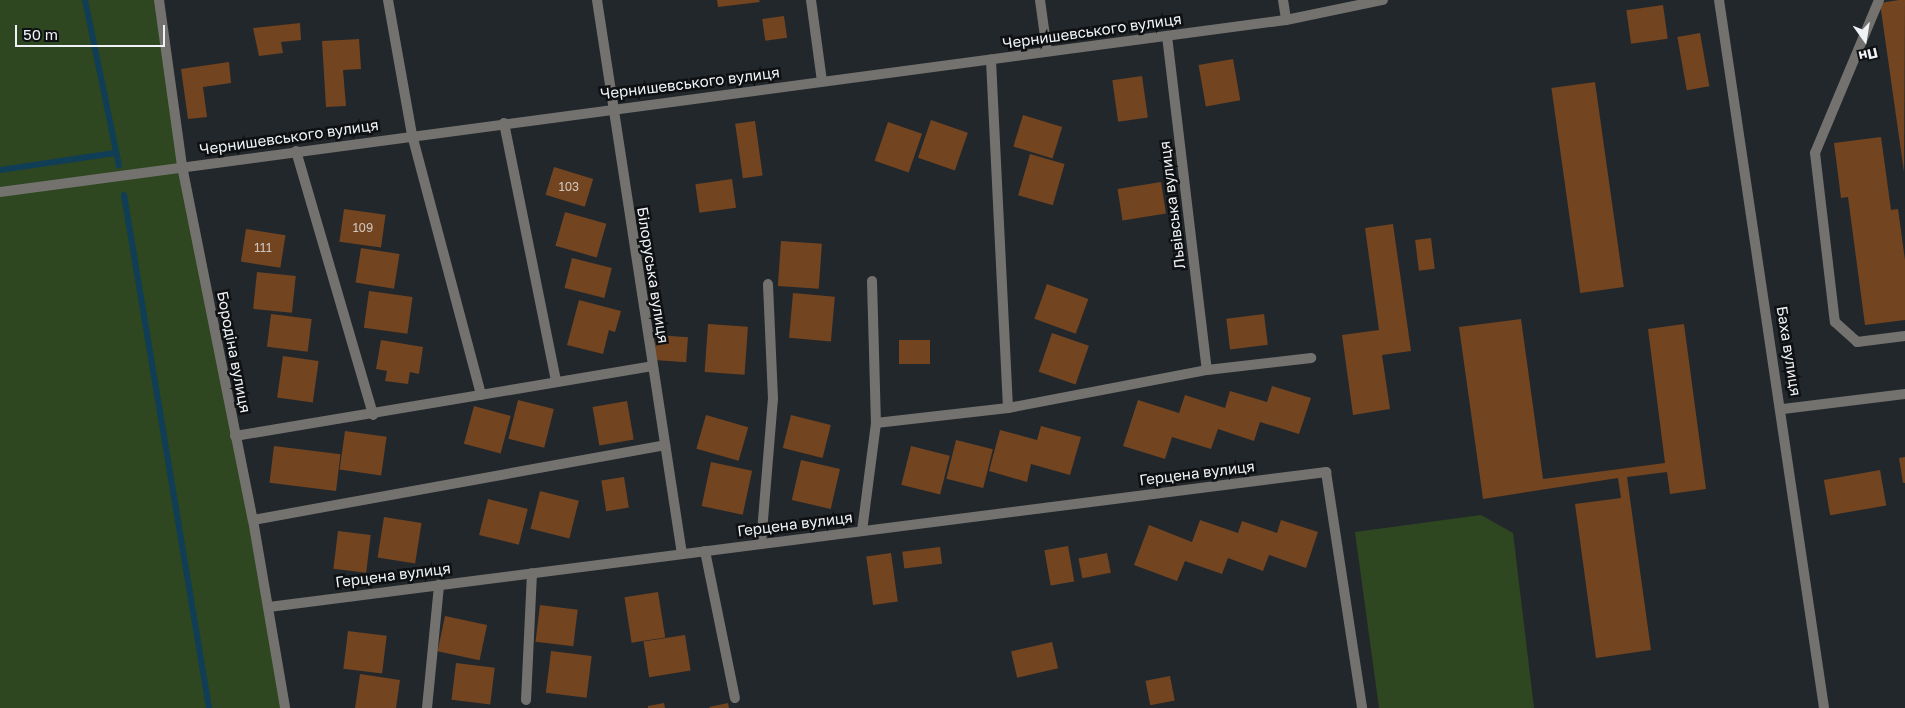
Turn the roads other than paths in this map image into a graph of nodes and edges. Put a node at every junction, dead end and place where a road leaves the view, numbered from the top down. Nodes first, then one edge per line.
1 (159, 0) edge
2 (388, 0) edge
3 (597, 0) edge
4 (811, 0) edge
5 (1040, 0) edge
6 (1283, 0) edge
7 (1383, 0) edge
8 (1719, 0) edge
9 (1879, 0) edge
10 (1286, 20) junction
11 (1167, 36) junction
12 (1047, 52) junction
13 (991, 59) junction
14 (822, 81) junction
15 (612, 109) junction
16 (504, 123) junction
17 (412, 135) junction
18 (296, 151) junction
19 (182, 166) junction
20 (0, 192) edge
21 (872, 281) dead end
22 (768, 284) dead end
23 (1905, 336) edge
24 (1311, 358) dead end
25 (652, 366) junction
26 (1207, 370) junction
27 (556, 382) junction
28 (1905, 394) edge
29 (481, 395) junction
30 (1008, 408) junction
31 (1782, 409) junction
32 (372, 415) junction
33 (876, 423) junction
34 (235, 436) junction
35 (665, 444) junction
36 (253, 520) junction
37 (862, 531) junction
38 (761, 544) junction
39 (704, 551) junction
40 (682, 554) junction
41 (532, 573) junction
42 (439, 585) junction
43 (269, 607) junction
44 (735, 698) dead end
45 (526, 700) dead end
46 (285, 708) edge
47 (427, 708) edge
48 (1362, 708) edge
49 (1824, 708) edge

1 - 19 street, Бородіна вулиця
2 - 17 street
3 - 15 street, Білоруська вулиця
4 - 14 street
5 - 12 street
6 - 10 street
7 - 10 street, Чернишевського вулиця
8 - 31 street, Баха вулиця
9 - 23 street
10 - 11 street, Чернишевського вулиця
11 - 12 street, Чернишевського вулиця
11 - 26 street, Львівська вулиця
12 - 13 street, Чернишевського вулиця
13 - 14 street, Чернишевського вулиця
13 - 30 street
14 - 15 street, Чернишевського вулиця
15 - 16 street, Чернишевського вулиця
15 - 25 street, Білоруська вулиця
16 - 17 street, Чернишевського вулиця
16 - 27 street
17 - 18 street, Чернишевського вулиця
17 - 29 street
18 - 19 street, Чернишевського вулиця
18 - 32 street
19 - 20 street, Чернишевського вулиця
19 - 34 street, Бородіна вулиця
21 - 33 street
22 - 38 street
24 - 26 street
25 - 27 street
25 - 35 street, Білоруська вулиця
26 - 30 street
27 - 29 street
28 - 31 street
29 - 32 street
30 - 33 street
31 - 49 street, Баха вулиця
32 - 34 street
33 - 37 street
34 - 36 street, Бородіна вулиця
35 - 36 street
35 - 40 street, Білоруська вулиця
36 - 43 street, Бородіна вулиця
37 - 38 street, Герцена вулиця
37 - 48 street, Герцена вулиця
38 - 39 street, Герцена вулиця
39 - 40 street, Герцена вулиця
39 - 44 street
40 - 41 street, Герцена вулиця
41 - 42 street, Герцена вулиця
41 - 45 street
42 - 43 street, Герцена вулиця
42 - 47 street
43 - 46 street, Бородіна вулиця

